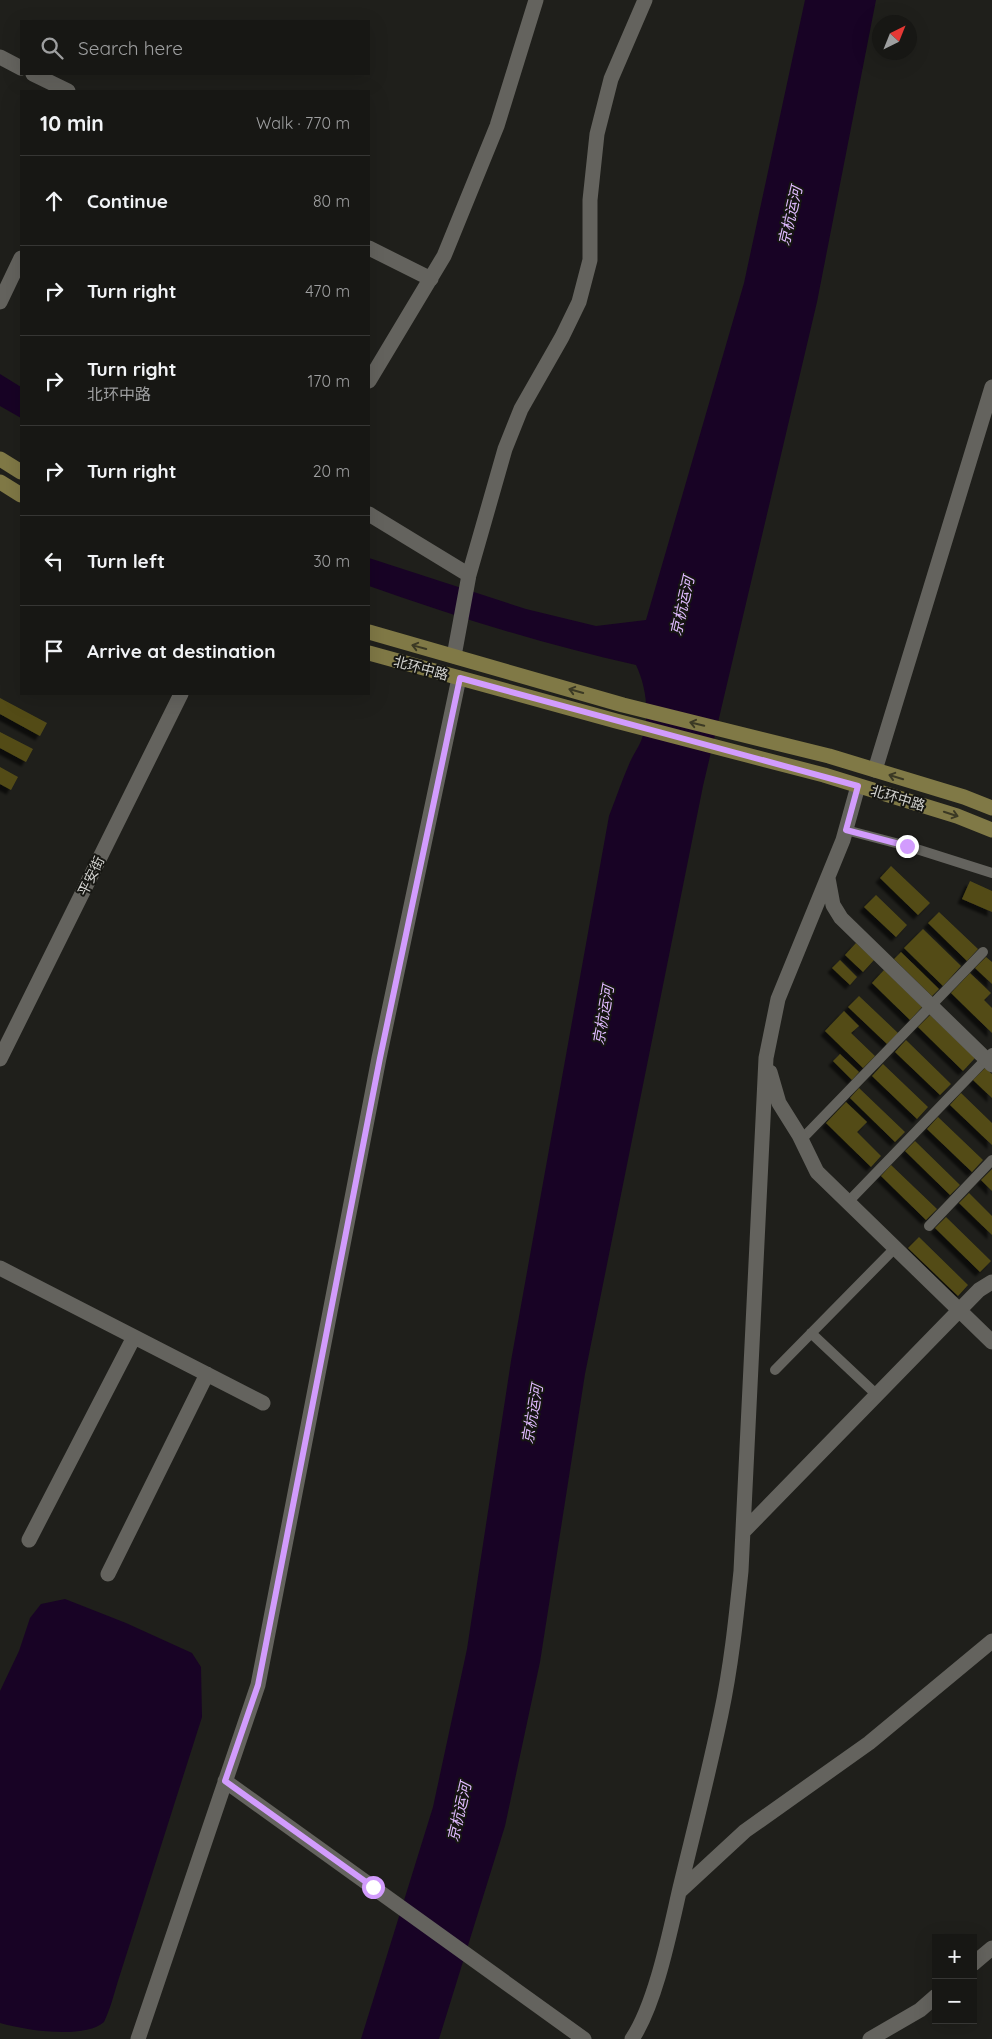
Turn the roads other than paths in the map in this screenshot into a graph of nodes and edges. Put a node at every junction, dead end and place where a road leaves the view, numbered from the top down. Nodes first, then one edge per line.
1 (536, 0) edge
2 (645, 0) edge
3 (0, 57) edge
4 (20, 67) edge
5 (35, 75) edge
6 (66, 90) edge
7 (370, 249) edge
8 (20, 260) edge
9 (431, 280) junction
10 (0, 302) edge
11 (370, 379) edge
12 (992, 387) edge
13 (0, 459) edge
14 (20, 471) edge
15 (0, 482) edge
16 (20, 494) edge
17 (370, 515) edge
18 (469, 575) junction
19 (370, 632) edge
20 (370, 653) edge
21 (454, 656) junction
22 (460, 678) junction
23 (181, 695) edge
24 (875, 770) junction
25 (858, 786) junction
26 (992, 808) edge
27 (846, 830) junction
28 (992, 830) edge
29 (992, 873) edge
30 (828, 876) junction
31 (983, 952) dead end
32 (931, 1006) junction
33 (766, 1058) junction
34 (0, 1059) edge
35 (990, 1059) edge
36 (801, 1140) junction
37 (992, 1160) edge
38 (848, 1202) junction
39 (929, 1226) dead end
40 (895, 1248) junction
41 (0, 1268) edge
42 (992, 1282) edge
43 (959, 1310) junction
44 (811, 1333) junction
45 (134, 1336) junction
46 (992, 1342) edge
47 (775, 1370) dead end
48 (207, 1374) junction
49 (877, 1395) junction
50 (263, 1403) dead end
51 (743, 1532) junction
52 (29, 1540) dead end
53 (108, 1574) dead end
54 (992, 1641) edge
55 (225, 1781) junction
56 (679, 1892) junction
57 (992, 1948) edge
58 (977, 1961) edge
59 (932, 2000) edge
60 (138, 2039) edge
61 (584, 2039) edge
62 (632, 2039) edge
63 (870, 2039) edge

1 - 9 street
2 - 18 street
3 - 4 street
5 - 6 street
7 - 9 street
8 - 10 street
9 - 11 street
12 - 24 street
13 - 14 main road
15 - 16 main road
17 - 18 street
18 - 21 street
21 -> 19 main road, 北环中路
20 - 22 main road, 北环中路
24 -> 21 main road, 北环中路
22 - 25 main road, 北环中路
22 - 55 street
23 - 34 street, 平安街
26 -> 24 main road, 北环中路
25 - 27 street
25 -> 28 main road, 北环中路
27 - 29 lane
27 - 30 street
30 - 32 street
30 - 33 street
31 - 32 lane
32 - 35 street
32 - 36 lane
33 - 36 street
33 - 51 street
35 - 38 lane
36 - 38 street
37 - 39 lane
38 - 40 street
40 - 43 street
40 - 44 lane
41 - 45 street
42 - 43 street
43 - 46 street
43 - 49 street
44 - 47 lane
44 - 49 lane
45 - 48 street
45 - 52 street
48 - 50 street
48 - 53 street
49 - 51 street
51 - 56 street
54 - 56 street
55 - 60 street
55 - 61 street
56 - 62 street
57 - 58 street
59 - 63 street

